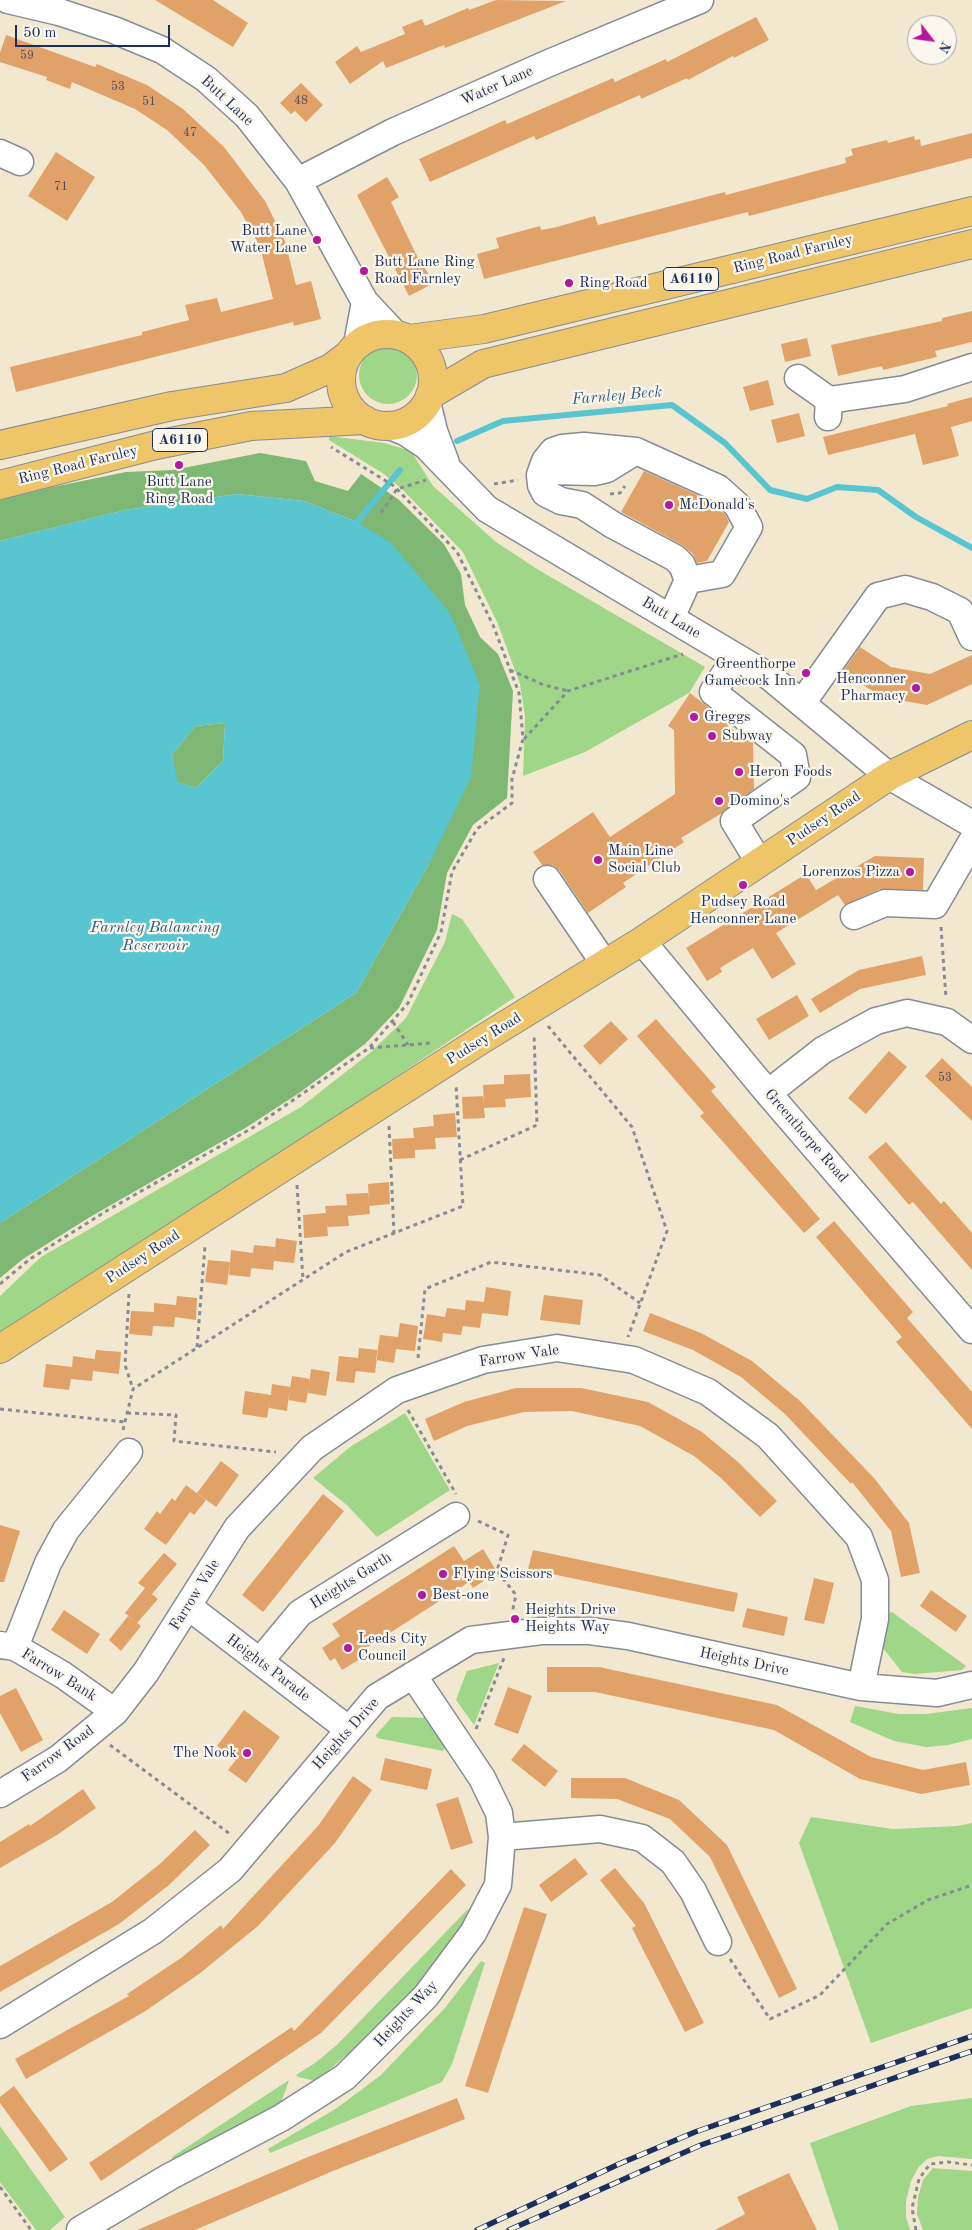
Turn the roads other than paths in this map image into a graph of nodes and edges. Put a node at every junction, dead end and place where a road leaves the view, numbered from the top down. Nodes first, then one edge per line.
1 (8, 0) edge
2 (700, 0) edge
3 (298, 181) junction
4 (972, 211) edge
5 (972, 244) edge
6 (365, 302) junction
7 (402, 337) junction
8 (353, 350) junction
9 (972, 367) edge
10 (798, 378) dead end
11 (429, 399) junction
12 (377, 423) junction
13 (0, 445) edge
14 (448, 469) junction
15 (0, 485) edge
16 (697, 579) junction
17 (671, 618) junction
18 (972, 637) edge
19 (736, 657) junction
20 (802, 703) junction
21 (972, 735) edge
22 (889, 776) junction
23 (972, 824) edge
24 (972, 841) edge
25 (759, 862) junction
26 (547, 879) dead end
27 (854, 916) dead end
28 (642, 941) junction
29 (604, 963) junction
30 (972, 1040) edge
31 (768, 1093) junction
32 (972, 1330) edge
33 (0, 1349) edge
34 (129, 1452) road end
35 (464, 1512) road end
36 (188, 1607) junction
37 (8, 1646) edge
38 (260, 1661) junction
39 (413, 1675) junction
40 (972, 1685) edge
41 (861, 1687) junction
42 (115, 1712) junction
43 (348, 1729) junction
44 (0, 1794) edge
45 (502, 1837) junction
46 (718, 1942) road end
47 (0, 2025) edge
48 (80, 2230) edge

1 - 3 street, Butt Lane
2 - 3 street, Water Lane
3 - 6 street, Butt Lane
4 - 7 main road, Ring Road Farnley / A6110
5 - 11 main road, A6110
6 - 7 street, Butt Lane
6 - 8 street
7 - 8 main road
7 - 11 main road
8 - 12 main road
8 - 13 main road, A6110
9 - 10 street
11 - 12 main road
11 - 14 street, Butt Lane
12 - 14 street, Butt Lane
12 - 15 main road, Ring Road Farnley / A6110
14 - 17 street, Butt Lane
16 - 16 street
16 - 17 street
17 - 19 street, Butt Lane
18 - 20 street
19 - 20 street, Butt Lane
19 - 25 street
20 - 22 street, Butt Lane
21 - 22 main road, Pudsey Road
22 - 23 street, Butt Lane
22 - 25 main road, Pudsey Road
24 - 27 street
25 - 28 main road, Pudsey Road
26 - 29 street
28 - 29 main road, Pudsey Road
28 - 31 street, Greenthorpe Road
29 - 33 main road, Pudsey Road
30 - 31 street
31 - 32 street, Greenthorpe Road
34 - 37 street
35 - 38 street, Heights Garth
36 - 38 street, Heights Parade
36 - 41 street, Farrow Vale
36 - 42 street, Farrow Vale
37 - 42 street, Farrow Bank
38 - 43 street, Heights Parade
39 - 41 street, Heights Drive
39 - 43 street, Heights Drive
39 - 45 street, Heights Way
40 - 41 street, Heights Drive
42 - 44 street, Farrow Road
43 - 47 street, Heights Drive
45 - 46 street
45 - 48 street, Heights Way

